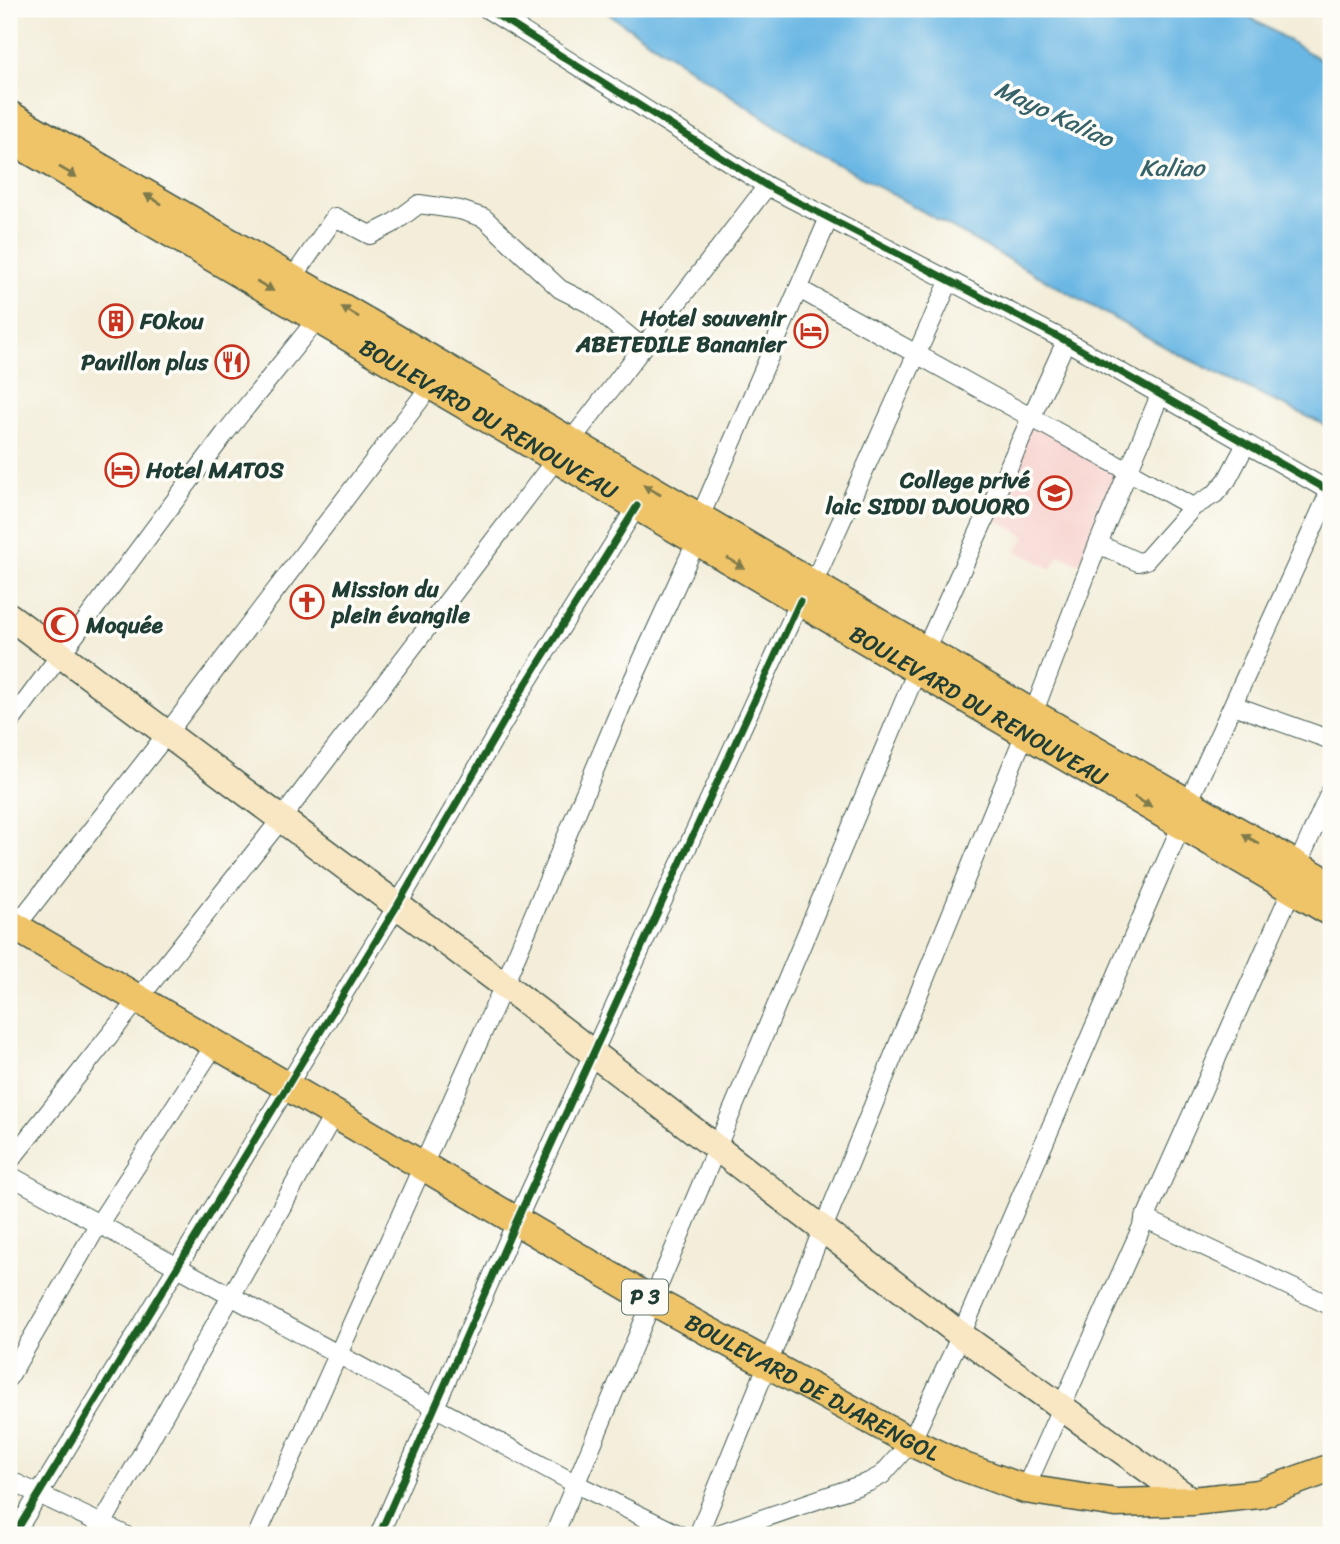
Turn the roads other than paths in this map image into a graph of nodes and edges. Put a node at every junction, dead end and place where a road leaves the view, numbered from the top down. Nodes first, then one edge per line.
1 (487, 9) edge
2 (9, 115) edge
3 (9, 138) edge
4 (766, 186) junction
5 (828, 220) junction
6 (292, 279) junction
7 (949, 282) junction
8 (799, 289) junction
9 (318, 318) junction
10 (1066, 341) junction
11 (643, 348) junction
12 (918, 354) junction
13 (432, 384) junction
14 (1160, 396) junction
15 (1032, 417) junction
16 (1246, 443) junction
17 (563, 451) junction
18 (1129, 472) junction
19 (1331, 491) edge
20 (638, 506) junction
21 (1193, 507) junction
22 (699, 529) junction
23 (1098, 544) junction
24 (806, 592) junction
25 (9, 616) edge
26 (60, 654) junction
27 (921, 659) junction
28 (1233, 705) junction
29 (9, 723) edge
30 (1029, 724) junction
31 (166, 735) junction
32 (1331, 740) edge
33 (1331, 790) edge
34 (1185, 813) junction
35 (282, 818) junction
36 (1294, 878) junction
37 (1331, 885) edge
38 (397, 906) junction
39 (1331, 912) edge
40 (11, 928) edge
41 (504, 985) junction
42 (137, 1002) junction
43 (214, 1046) junction
44 (594, 1057) junction
45 (288, 1088) junction
46 (333, 1116) junction
47 (718, 1151) junction
48 (9, 1162) edge
49 (424, 1168) junction
50 (9, 1175) edge
51 (1144, 1218) junction
52 (516, 1222) junction
53 (98, 1225) junction
54 (821, 1230) junction
55 (178, 1268) junction
56 (232, 1297) junction
57 (653, 1301) junction
58 (1331, 1306) edge
59 (961, 1335) junction
60 (338, 1355) junction
61 (766, 1364) junction
62 (9, 1377) edge
63 (1060, 1406) junction
64 (436, 1408) junction
65 (911, 1442) junction
66 (1331, 1468) edge
67 (9, 1480) edge
68 (574, 1483) junction
69 (1026, 1489) junction
70 (38, 1493) junction
71 (1192, 1501) junction
72 (99, 1530) edge
73 (14, 1535) edge
74 (125, 1535) edge
75 (257, 1535) edge
76 (379, 1535) edge
77 (554, 1535) edge
78 (680, 1535) edge
79 (698, 1535) edge
80 (715, 1535) edge

1 - 4 street
6 -> 2 main road, BOULEVARD DU RENOUVEAU
3 -> 9 main road, BOULEVARD DU RENOUVEAU
4 - 5 street
4 - 11 street
5 - 7 street
5 - 8 street
6 - 11 street
17 -> 6 main road, BOULEVARD DU RENOUVEAU
7 - 10 street
7 - 12 street
8 - 12 street
8 - 22 street
9 - 13 main road, BOULEVARD DU RENOUVEAU
9 - 26 street
10 - 14 street
10 - 15 street
11 - 17 street
12 - 15 street
12 - 24 street
13 - 17 main road, BOULEVARD DU RENOUVEAU
13 - 31 street
14 - 16 street
14 - 18 street
15 - 18 street
15 - 27 street
16 - 19 street
16 - 21 street
17 - 20 main road, BOULEVARD DU RENOUVEAU
22 -> 17 main road, BOULEVARD DU RENOUVEAU
17 - 35 street
18 - 21 street
18 - 23 street
19 - 28 street
20 - 22 main road, BOULEVARD DU RENOUVEAU
20 - 38 street
21 - 23 street
22 - 24 main road, BOULEVARD DU RENOUVEAU
22 - 41 street
23 - 30 street
24 - 27 main road, BOULEVARD DU RENOUVEAU
24 - 44 street
25 - 26 main road
26 - 29 street
26 - 31 main road
27 - 30 main road, BOULEVARD DU RENOUVEAU
27 - 47 street
28 - 32 street
28 - 34 street
30 - 34 main road, BOULEVARD DU RENOUVEAU
30 - 54 street
31 - 35 main road
31 - 40 street
33 - 36 street
34 - 36 main road, BOULEVARD DU RENOUVEAU
34 - 59 street
35 - 38 main road
35 - 42 street
36 - 37 main road, BOULEVARD DU RENOUVEAU
36 - 39 main road, BOULEVARD DU RENOUVEAU
36 - 51 street
38 - 41 main road
38 - 45 street
40 - 42 main road, BOULEVARD DE DJARENGOL / P 3
41 - 44 main road
41 - 49 street
42 - 43 main road, BOULEVARD DE DJARENGOL / P 3
42 - 48 street
43 - 45 main road, BOULEVARD DE DJARENGOL / P 3
43 - 53 street
44 - 47 main road
44 - 52 street
45 - 46 main road, BOULEVARD DE DJARENGOL / P 3
45 - 55 street
46 - 49 main road, BOULEVARD DE DJARENGOL / P 3
46 - 56 street
47 - 54 main road
47 - 57 street
49 - 52 main road, BOULEVARD DE DJARENGOL / P 3
49 - 60 street
50 - 53 street
51 - 58 street
51 - 63 street
52 - 57 main road, BOULEVARD DE DJARENGOL / P 3
52 - 64 street
53 - 55 street
53 - 62 street
54 - 59 main road
54 - 61 street
55 - 56 street
55 - 70 street
56 - 60 street
56 - 72 street
57 - 61 main road, BOULEVARD DE DJARENGOL / P 3
57 - 68 street
59 - 63 main road
59 - 65 street
60 - 64 street
60 - 75 street
61 - 65 main road, BOULEVARD DE DJARENGOL / P 3
61 - 79 street
63 - 69 street
63 - 71 main road
64 - 68 street
64 - 76 street
65 - 69 main road, BOULEVARD DE DJARENGOL / P 3
65 - 80 street
66 - 71 main road, BOULEVARD DE DJARENGOL / P 3
67 - 70 street
68 - 77 street
68 - 78 street
69 - 71 main road, BOULEVARD DE DJARENGOL / P 3
70 - 72 street
70 - 73 street
72 - 74 street

